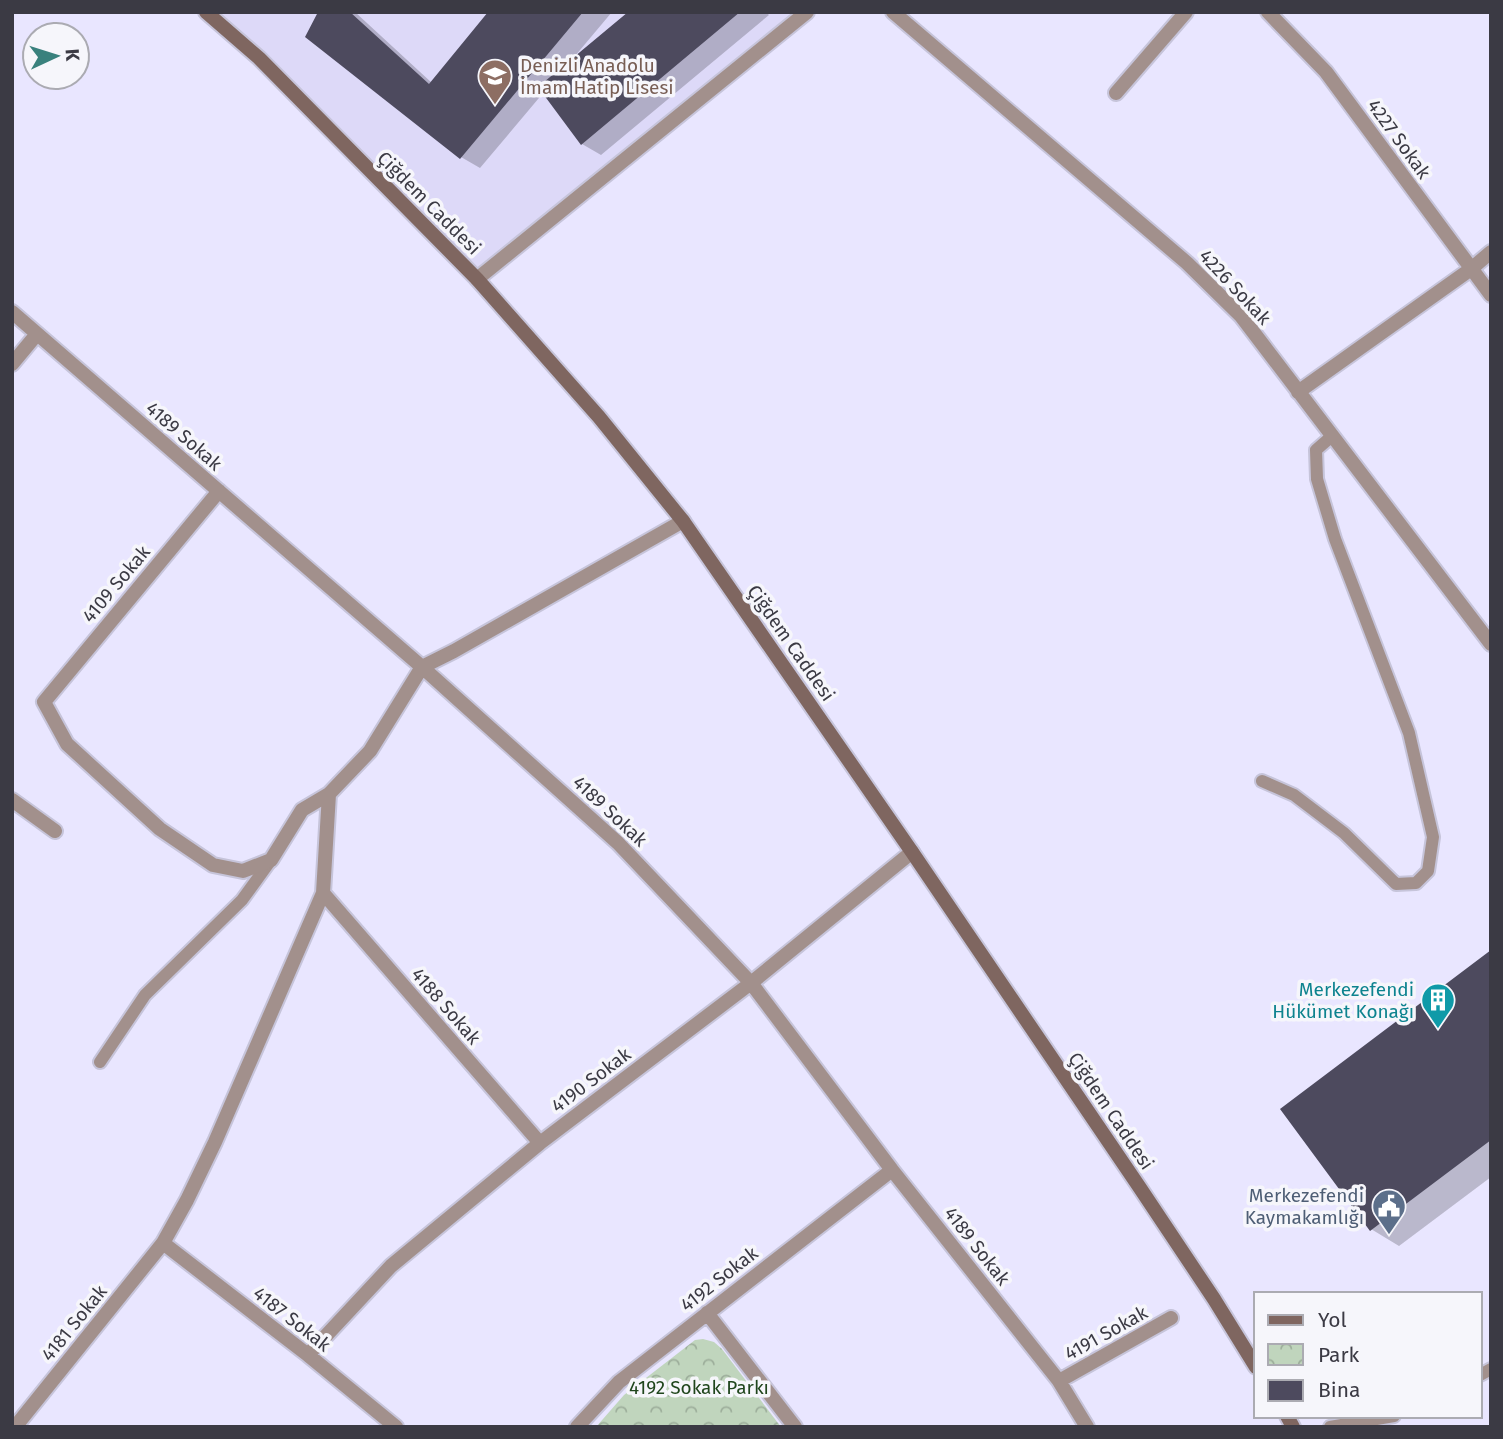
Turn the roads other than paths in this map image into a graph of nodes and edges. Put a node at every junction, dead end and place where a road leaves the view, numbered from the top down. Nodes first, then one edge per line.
1 (206, 12) edge
2 (807, 12) edge
3 (893, 12) edge
4 (1186, 12) edge
5 (1268, 12) edge
6 (1116, 93) dead end
7 (1491, 252) edge
8 (1471, 269) junction
9 (477, 279) junction
10 (1491, 295) edge
11 (12, 312) edge
12 (37, 334) junction
13 (12, 364) edge
14 (1298, 392) junction
15 (1332, 436) junction
16 (219, 491) junction
17 (683, 521) junction
18 (1491, 644) edge
19 (422, 667) junction
20 (1262, 781) dead end
21 (329, 794) junction
22 (12, 800) edge
23 (55, 831) dead end
24 (912, 852) junction
25 (271, 860) junction
26 (323, 893) junction
27 (751, 983) junction
28 (100, 1062) dead end
29 (540, 1143) junction
30 (892, 1170) junction
31 (163, 1243) junction
32 (707, 1313) junction
33 (1171, 1318) dead end
34 (308, 1355) junction
35 (1254, 1364) edge
36 (1059, 1381) junction
37 (1382, 1418) edge
38 (15, 1427) edge
39 (396, 1427) edge
40 (577, 1427) edge
41 (795, 1427) edge
42 (1087, 1427) edge
43 (1330, 1427) edge

1 - 9 street, Çiğdem Caddesi
2 - 9 street
3 - 14 street, 4226 Sokak
4 - 6 street
5 - 8 street, 4227 Sokak
7 - 8 street
8 - 10 street, 4227 Sokak
8 - 14 street
9 - 17 street, Çiğdem Caddesi
11 - 12 street, 4189 Sokak
12 - 13 street
12 - 16 street, 4189 Sokak
14 - 15 street, 4226 Sokak
15 - 18 street, 4226 Sokak
15 - 20 lane
16 - 19 street, 4189 Sokak
16 - 25 street, 4109 Sokak
17 - 19 street
17 - 24 street, Çiğdem Caddesi
19 - 21 street
19 - 27 street, 4189 Sokak
21 - 25 street
21 - 26 street, 4181 Sokak
22 - 23 street
24 - 27 street, 4190 Sokak
24 - 35 street, Çiğdem Caddesi
25 - 28 lane
26 - 29 street, 4188 Sokak
26 - 31 street, 4181 Sokak
27 - 29 street, 4190 Sokak
27 - 30 street, 4189 Sokak
29 - 34 street, 4190 Sokak
30 - 32 street, 4192 Sokak
30 - 36 street, 4189 Sokak
31 - 34 street, 4187 Sokak
31 - 38 street, 4181 Sokak
32 - 40 street, 4192 Sokak
32 - 41 street
33 - 36 street, 4191 Sokak
34 - 39 street, 4187 Sokak
36 - 42 street, 4189 Sokak
37 - 43 lane

